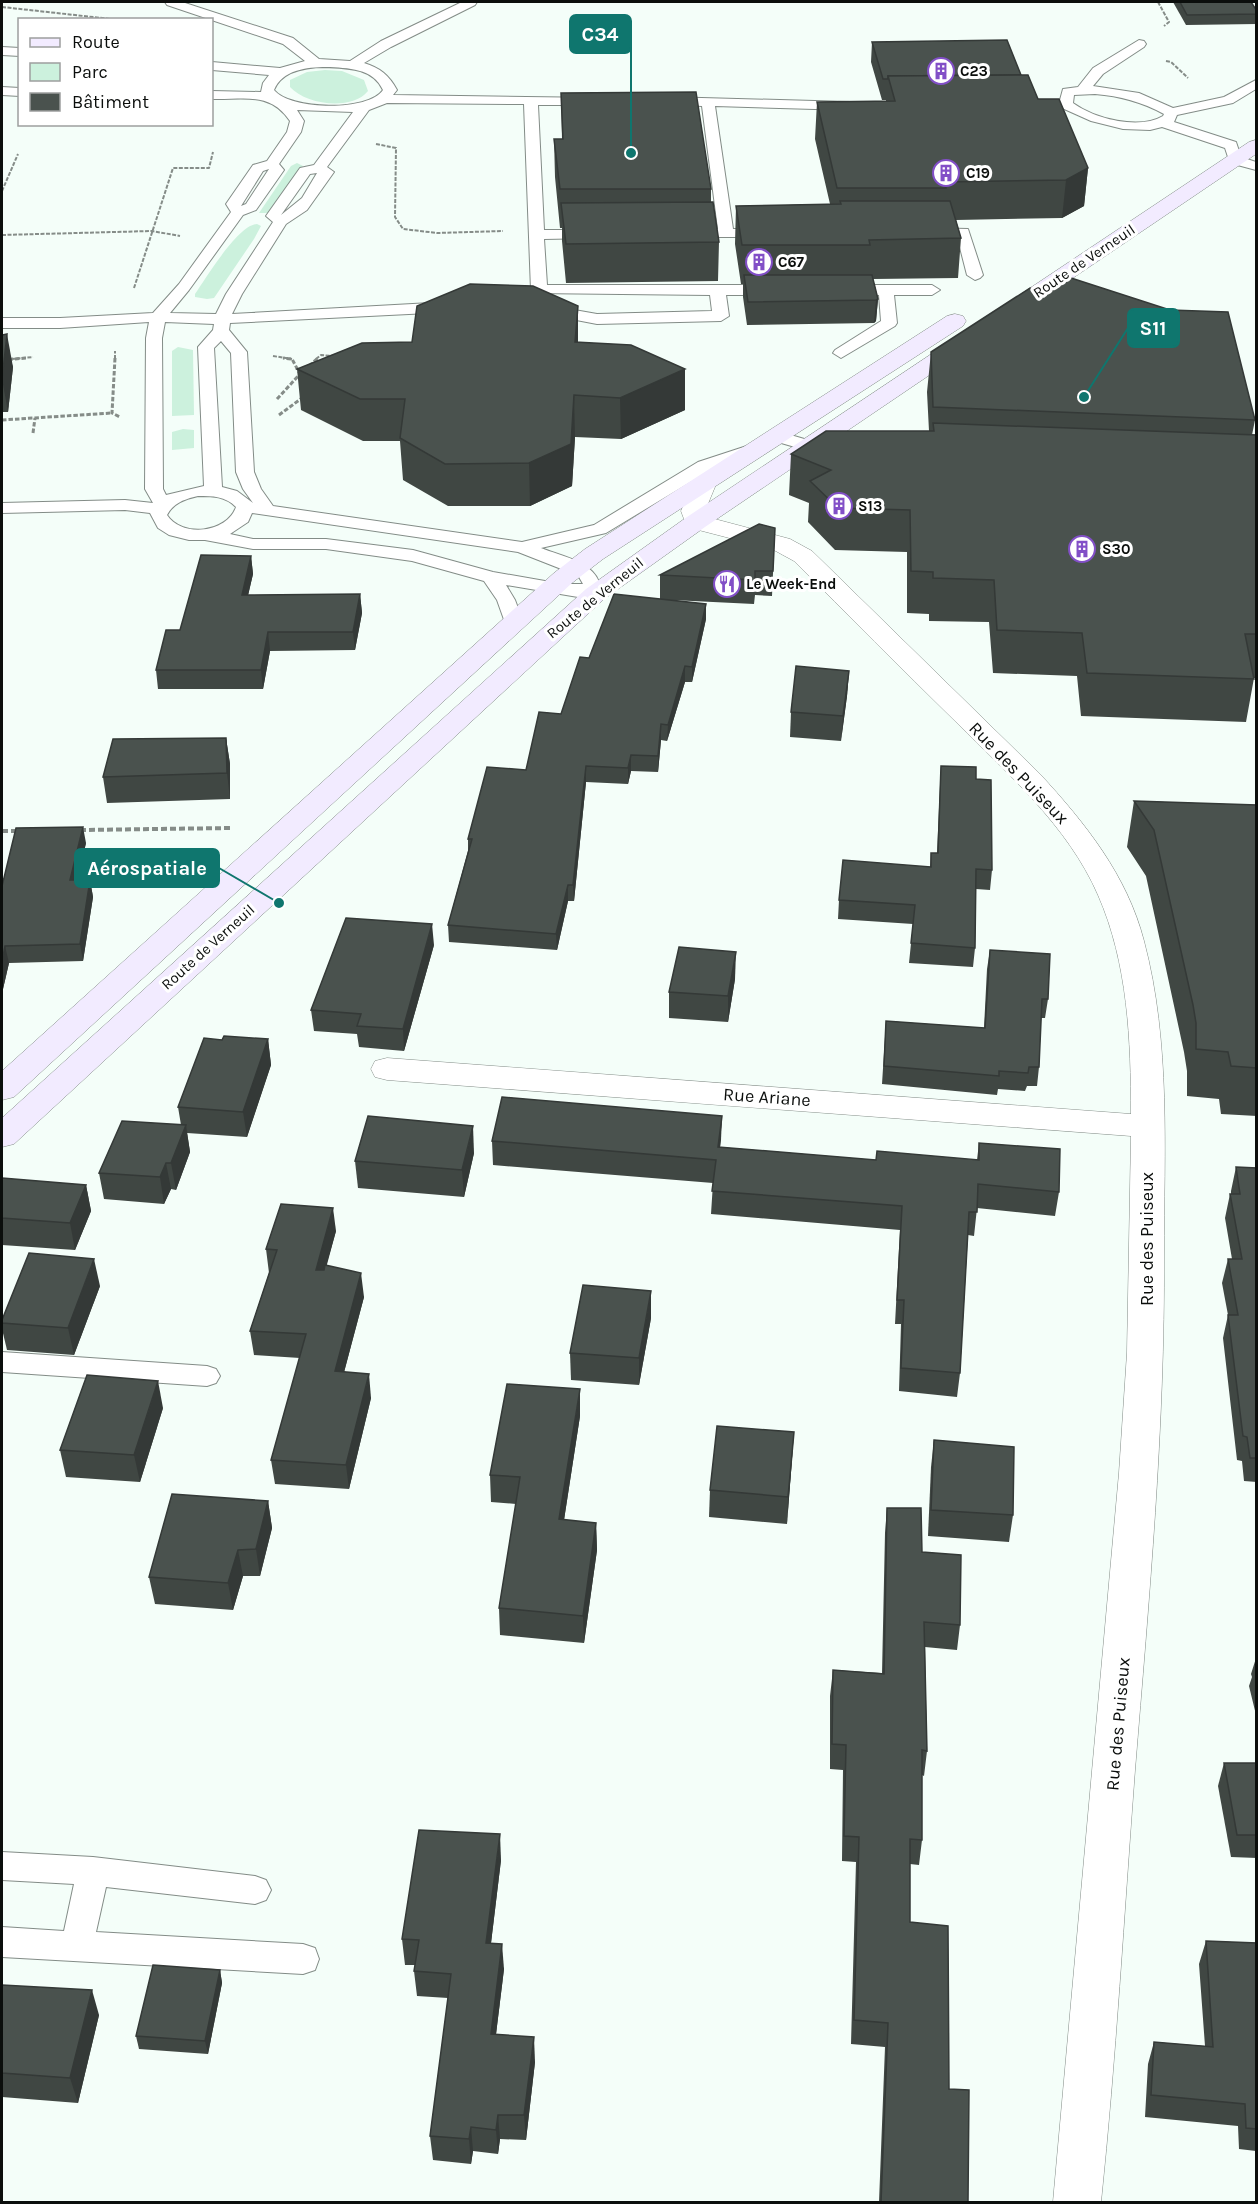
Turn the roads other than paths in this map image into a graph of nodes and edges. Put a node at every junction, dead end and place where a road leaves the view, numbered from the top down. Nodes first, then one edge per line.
1 (171, 2) edge
2 (471, 2) edge
3 (1133, 47) road end
4 (2, 51) edge
5 (18, 52) edge
6 (316, 63) junction
7 (352, 65) junction
8 (213, 66) edge
9 (281, 72) junction
10 (1257, 84) edge
11 (1083, 89) junction
12 (2, 91) edge
13 (18, 92) edge
14 (213, 95) edge
15 (271, 96) junction
16 (384, 99) junction
17 (531, 101) junction
18 (610, 101) edge
19 (654, 101) edge
20 (708, 102) junction
21 (285, 104) junction
22 (1009, 105) edge
23 (1066, 105) junction
24 (860, 106) edge
25 (364, 107) junction
26 (1168, 118) junction
27 (1257, 129) edge
28 (1245, 154) edge
29 (915, 232) edge
30 (667, 233) edge
31 (726, 233) junction
32 (785, 233) edge
33 (608, 234) edge
34 (537, 235) junction
35 (1034, 271) dead end
36 (975, 275) dead end
37 (796, 290) edge
38 (830, 290) edge
39 (886, 290) junction
40 (932, 290) dead end
41 (717, 291) junction
42 (469, 306) edge
43 (527, 306) edge
44 (974, 309) dead end
45 (158, 317) junction
46 (2, 323) edge
47 (221, 325) junction
48 (842, 353) dead end
49 (768, 442) junction
50 (809, 446) junction
51 (842, 453) edge
52 (705, 482) junction
53 (213, 491) junction
54 (162, 507) junction
55 (245, 507) junction
56 (2, 508) edge
57 (267, 510) junction
58 (696, 522) junction
59 (205, 534) junction
60 (522, 547) junction
61 (576, 568) junction
62 (491, 577) junction
63 (552, 588) junction
64 (598, 590) junction
65 (514, 624) junction
66 (387, 1069) dead end
67 (2, 1089) edge
68 (1147, 1126) junction
69 (2, 1136) edge
70 (2, 1362) edge
71 (207, 1376) dead end
72 (2, 1866) edge
73 (93, 1871) junction
74 (255, 1890) dead end
75 (2, 1942) edge
76 (77, 1947) junction
77 (303, 1959) dead end
78 (1077, 2202) edge

1 - 6 lane
2 - 7 lane
3 - 11 lane
4 - 5 lane
6 - 7 lane
6 - 9 lane
7 - 16 lane
8 - 9 lane
9 - 15 lane
10 - 26 lane
11 - 23 lane
11 - 26 lane
12 - 13 lane
14 - 15 lane
15 - 21 lane
16 - 17 lane
16 - 25 lane
17 - 18 lane
17 - 34 lane
19 - 20 lane
20 - 24 lane
20 - 31 lane
21 - 25 lane
21 - 45 lane
22 - 23 lane
23 - 26 lane
25 - 47 lane
26 - 28 lane
27 - 28 main road, Route de Verneuil
28 - 35 main road, Route de Verneuil
28 - 50 main road, Route de Verneuil
29 - 36 lane
30 - 31 lane
31 - 32 lane
33 - 34 lane
34 - 41 lane
37 - 41 lane
38 - 39 lane
39 - 40 lane
39 - 48 lane
41 - 43 lane
42 - 47 lane
44 - 49 main road, Route de Verneuil
45 - 46 lane
45 - 47 lane
45 - 54 lane
47 - 53 lane
47 - 57 lane
49 - 50 lane
49 - 52 main road, Route de Verneuil
49 - 60 lane
50 - 51 lane
50 - 58 main road, Route de Verneuil
52 - 58 street
52 - 61 main road, Route de Verneuil
53 - 54 lane
53 - 55 lane
54 - 56 lane
54 - 59 lane
55 - 57 lane
55 - 59 lane
57 - 60 lane
58 - 64 main road, Route de Verneuil
58 - 68 street, Rue des Puiseux
59 - 62 lane
60 - 61 lane
61 - 63 main road, Route de Verneuil
61 - 64 lane
62 - 63 lane
62 - 65 lane
63 - 64 lane
63 - 65 main road, Route de Verneuil
64 - 69 main road, Route de Verneuil
65 - 67 main road, Route de Verneuil
66 - 68 street, Rue Ariane
68 - 78 street, Rue des Puiseux
70 - 71 lane
72 - 73 lane
73 - 74 lane
73 - 76 lane
75 - 76 lane
76 - 77 lane

